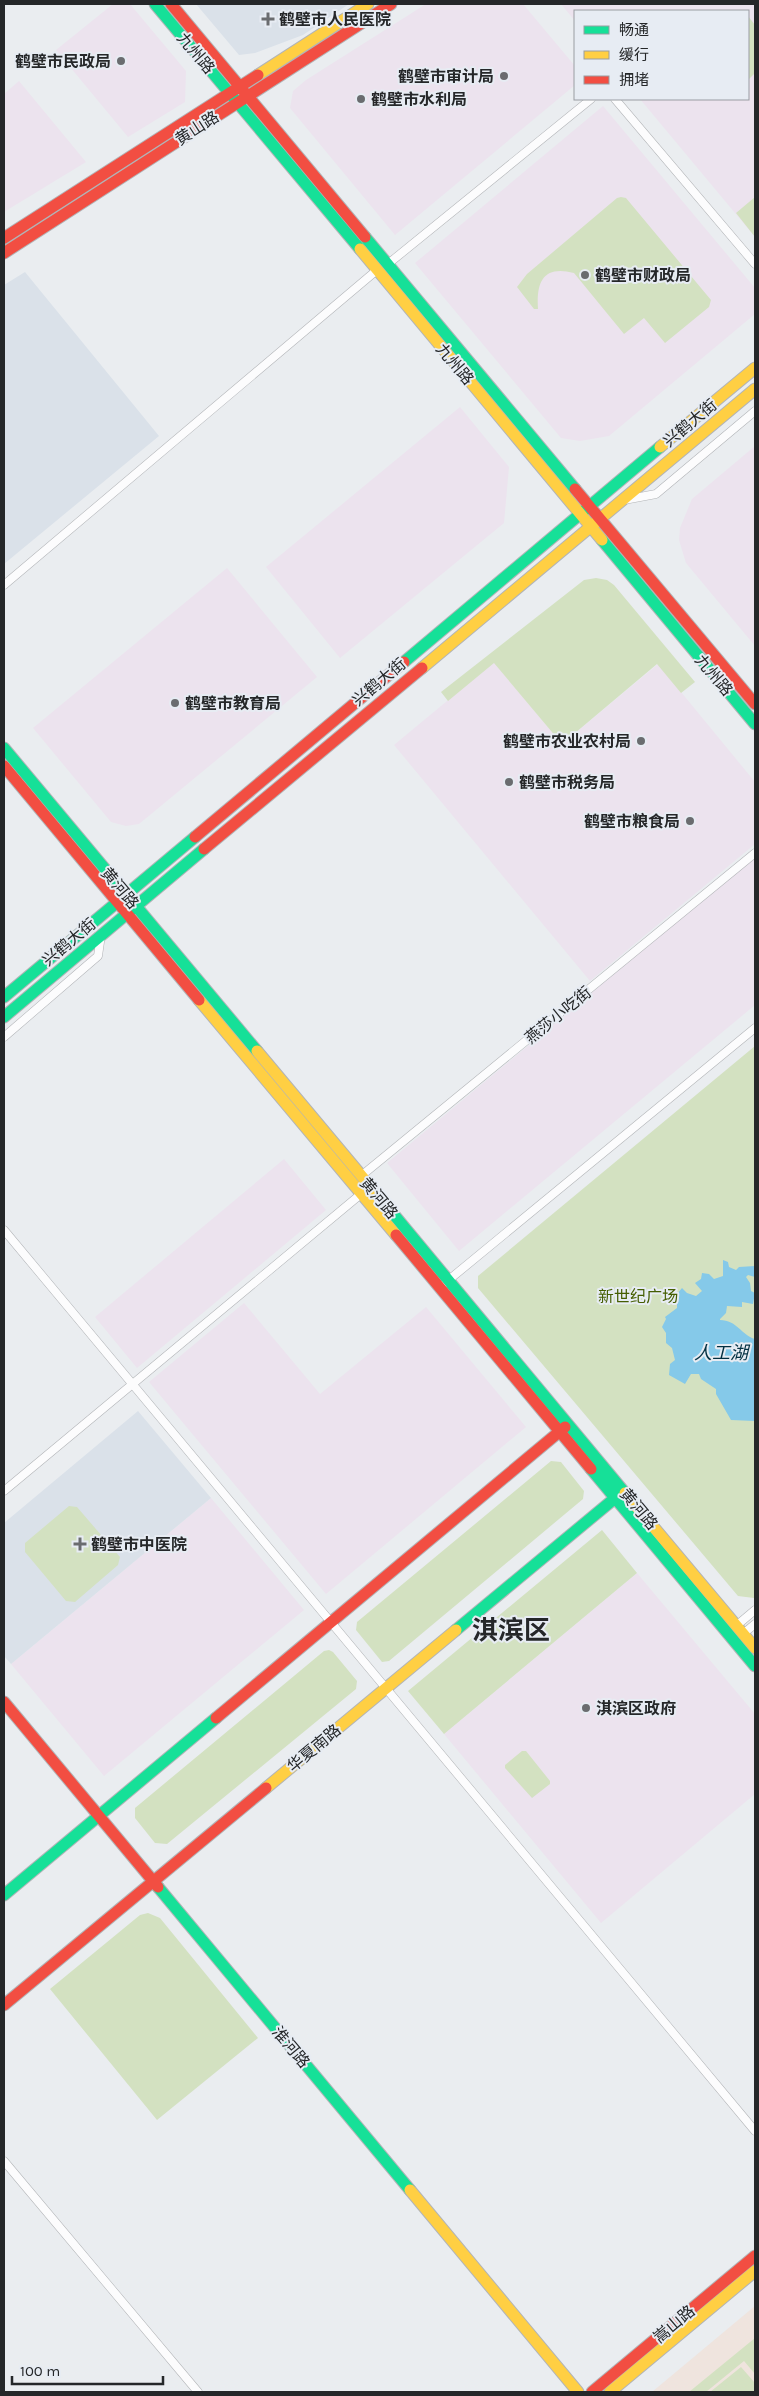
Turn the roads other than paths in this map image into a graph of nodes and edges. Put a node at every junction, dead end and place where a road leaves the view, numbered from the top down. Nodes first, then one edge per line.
1 (155, 4) edge
2 (171, 4) edge
3 (368, 4) edge
4 (391, 4) edge
5 (240, 86) junction
6 (229, 93) junction
7 (248, 96) junction
8 (590, 100) edge
9 (615, 100) edge
10 (237, 102) junction
11 (4, 238) edge
12 (4, 253) edge
13 (388, 264) junction
14 (755, 264) edge
15 (377, 270) junction
16 (755, 368) edge
17 (755, 389) edge
18 (755, 411) edge
19 (620, 501) junction
20 (590, 506) junction
21 (580, 514) junction
22 (600, 518) junction
23 (590, 526) junction
24 (4, 584) edge
25 (755, 704) edge
26 (755, 724) edge
27 (4, 748) edge
28 (4, 766) edge
29 (755, 853) edge
30 (121, 898) junction
31 (131, 910) junction
32 (101, 935) junction
33 (4, 997) edge
34 (4, 1017) edge
35 (755, 1028) edge
36 (4, 1037) edge
37 (361, 1176) junction
38 (361, 1194) junction
39 (4, 1230) edge
40 (444, 1284) junction
41 (132, 1384) junction
42 (564, 1428) junction
43 (4, 1492) edge
44 (619, 1494) junction
45 (755, 1610) edge
46 (331, 1622) junction
47 (755, 1624) edge
48 (740, 1630) junction
49 (755, 1648) edge
50 (755, 1666) edge
51 (386, 1688) junction
52 (4, 1702) edge
53 (99, 1816) junction
54 (153, 1881) junction
55 (4, 1895) edge
56 (4, 2006) edge
57 (755, 2131) edge
58 (4, 2161) edge
59 (755, 2256) edge
60 (755, 2271) edge
61 (198, 2392) edge
62 (578, 2392) edge
63 (592, 2392) edge
64 (610, 2392) edge

1 - 6 street, 九州路
2 - 5 street, 九州路
3 - 5 street, 黄山路
4 - 7 street, 黄山路
5 - 6 street, 黄山路
5 - 7 street, 九州路
6 - 10 street, 九州路
6 - 11 street, 黄山路
7 - 10 street, 黄山路
7 - 13 street, 九州路
8 - 13 street
9 - 14 street
10 - 12 street, 黄山路
10 - 15 street, 九州路
13 - 20 street, 九州路
15 - 21 street, 九州路
15 - 24 street
16 - 20 street, 兴鹤大街
17 - 19 street, 兴鹤大街
18 - 19 street
19 - 22 street, 兴鹤大街
20 - 21 street, 兴鹤大街
20 - 22 street, 九州路
21 - 23 street, 九州路
21 - 30 street, 兴鹤大街
22 - 23 street, 兴鹤大街
22 - 25 street, 九州路
23 - 26 street, 九州路
23 - 31 street, 兴鹤大街
27 - 30 street, 黄河路
28 - 30 street, 黄河路
29 - 37 street, 燕莎小吃街
30 - 31 street, 黄河路
30 - 33 street, 兴鹤大街
31 - 32 street, 兴鹤大街
31 - 37 street, 黄河路
31 - 38 street, 黄河路
32 - 34 street, 兴鹤大街
32 - 36 street
35 - 40 street
37 - 40 street, 黄河路
38 - 40 street, 黄河路
38 - 41 street
39 - 41 street
40 - 42 street, 黄河路
41 - 43 street
41 - 46 street
42 - 44 street, 黄河路
42 - 46 street
44 - 48 street, 黄河路
44 - 50 street, 黄河路
44 - 51 street, 华夏南路
45 - 48 street
46 - 51 street
46 - 53 street
47 - 48 street
48 - 49 street, 黄河路
51 - 54 street, 华夏南路
51 - 57 street
52 - 53 street, 淮河路
53 - 54 street, 淮河路
53 - 55 street
54 - 56 street, 华夏南路
54 - 62 street, 淮河路
58 - 61 street
59 - 63 street, 嵩山路
60 - 64 street, 嵩山路

